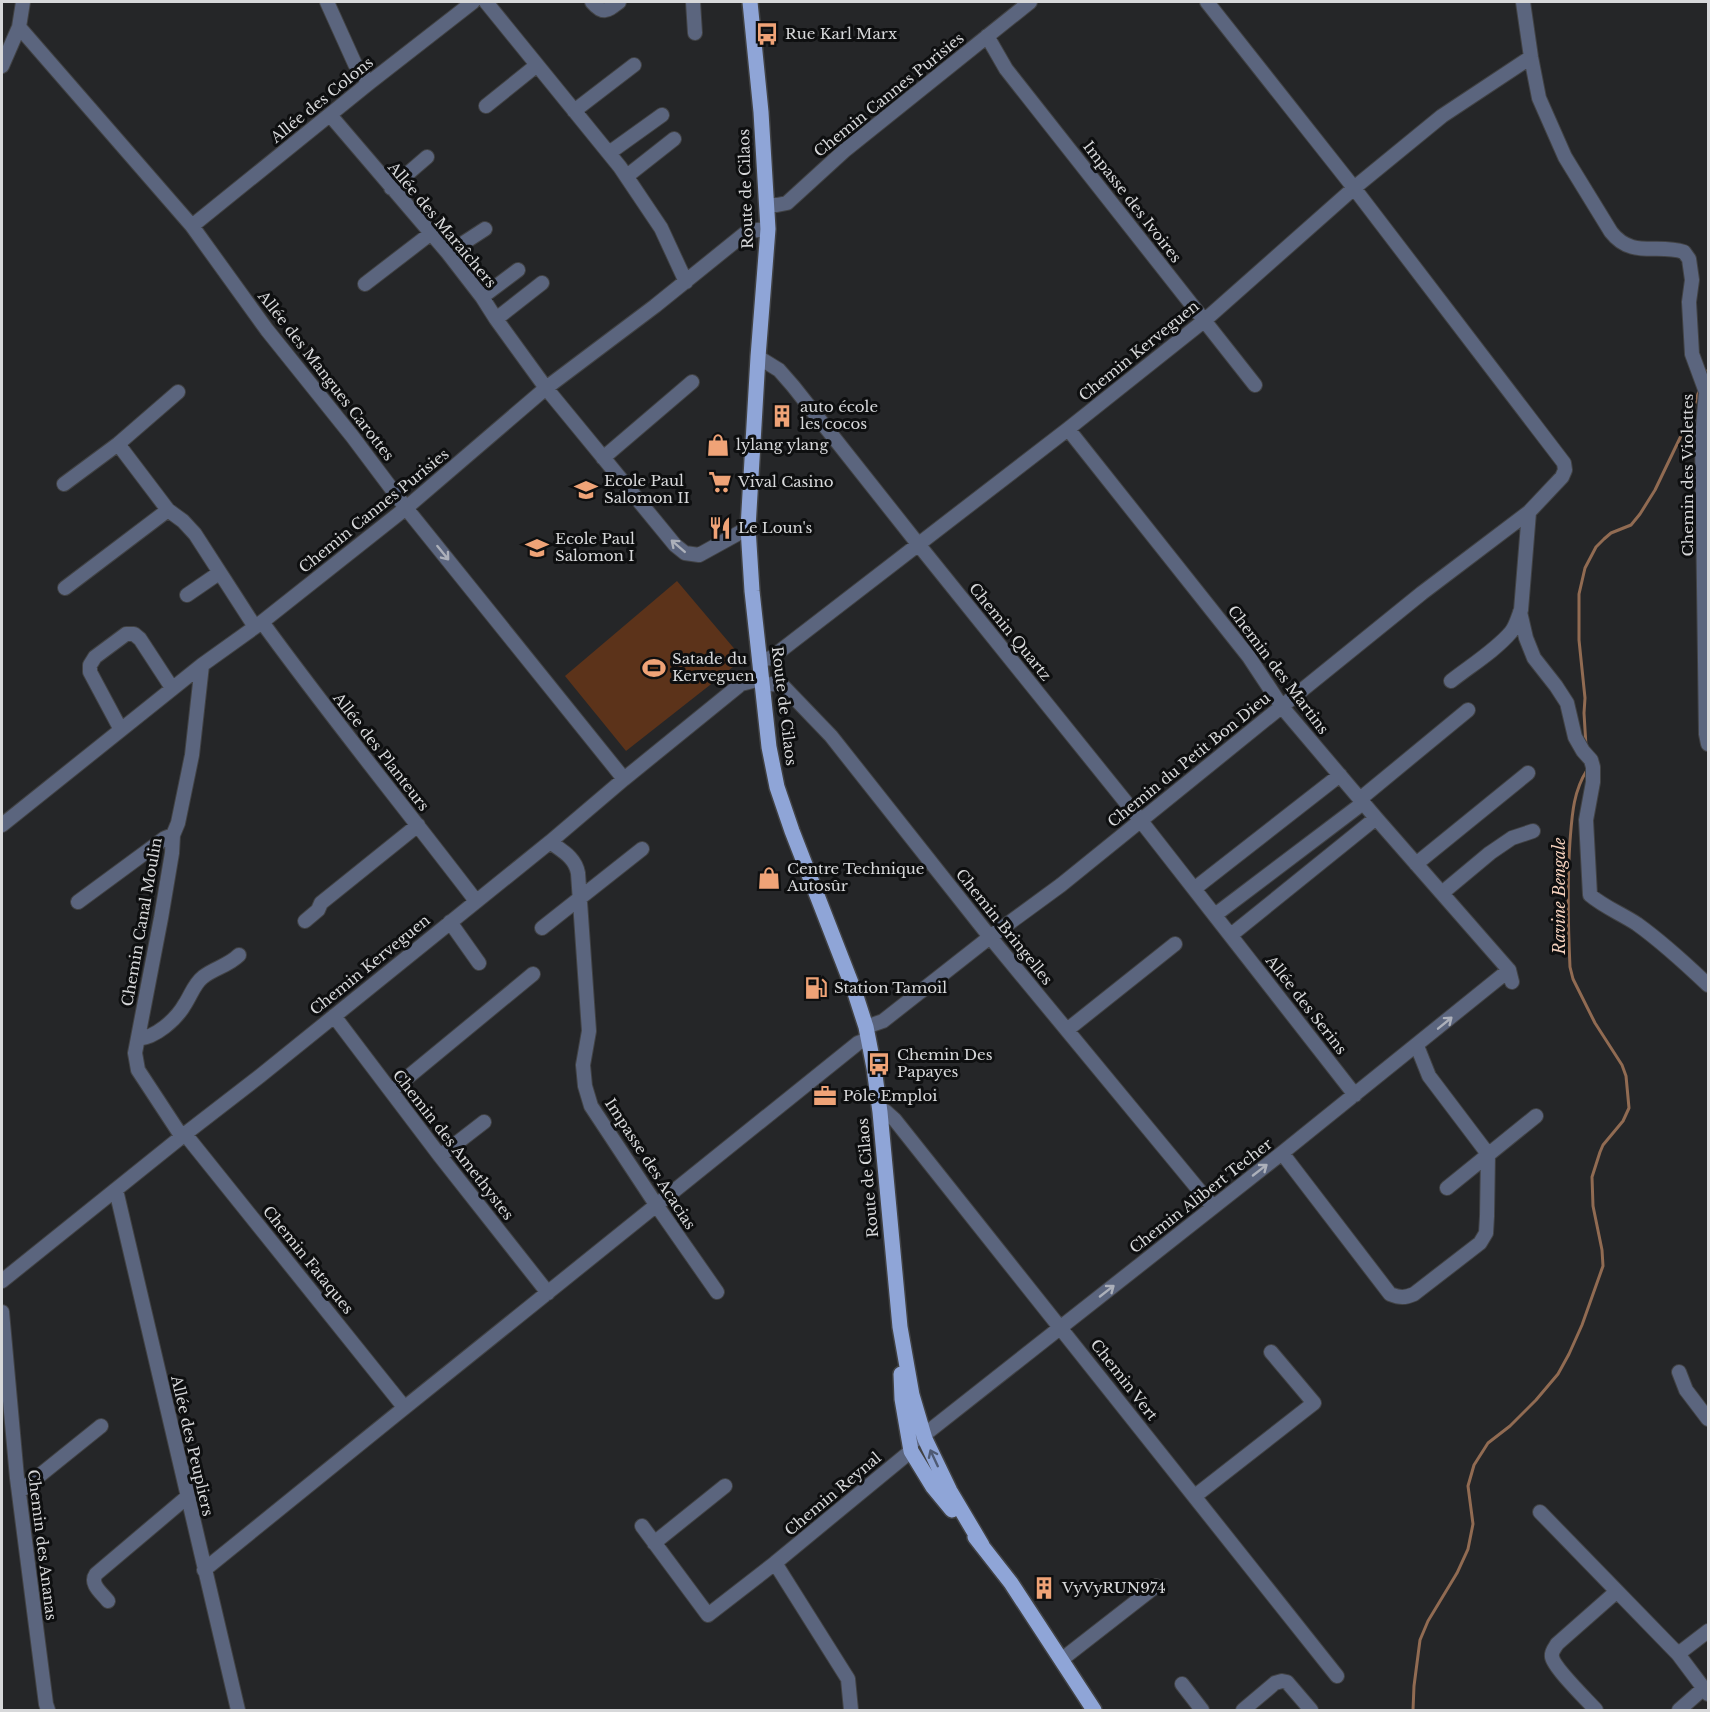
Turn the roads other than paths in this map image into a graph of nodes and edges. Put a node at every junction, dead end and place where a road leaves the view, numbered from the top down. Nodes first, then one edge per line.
1 (23, 2) edge
2 (327, 2) edge
3 (472, 2) edge
4 (486, 2) edge
5 (592, 2) edge
6 (619, 2) edge
7 (693, 2) edge
8 (750, 2) edge
9 (1030, 2) edge
10 (1207, 2) edge
11 (1523, 2) edge
12 (19, 27) junction
13 (695, 33) dead end
14 (987, 36) junction
15 (1531, 57) junction
16 (537, 65) junction
17 (634, 65) dead end
18 (2, 66) edge
19 (369, 83) junction
20 (486, 106) dead end
21 (574, 111) junction
22 (330, 115) junction
23 (662, 115) dead end
24 (674, 139) dead end
25 (609, 153) junction
26 (428, 157) dead end
27 (627, 176) junction
28 (391, 188) junction
29 (1354, 188) junction
30 (767, 205) junction
31 (192, 226) junction
32 (485, 229) dead end
33 (768, 229) junction
34 (430, 234) junction
35 (448, 253) junction
36 (518, 270) dead end
37 (686, 282) junction
38 (542, 283) dead end
39 (365, 284) dead end
40 (482, 297) junction
41 (496, 319) junction
42 (1205, 320) junction
43 (758, 357) junction
44 (692, 382) dead end
45 (1255, 385) dead end
46 (546, 388) junction
47 (178, 392) dead end
48 (1068, 429) junction
49 (1705, 437) edge
50 (118, 444) junction
51 (603, 458) junction
52 (64, 484) dead end
53 (406, 508) junction
54 (168, 510) junction
55 (1529, 512) junction
56 (748, 528) junction
57 (918, 544) junction
58 (219, 573) junction
59 (65, 588) dead end
60 (187, 595) dead end
61 (1520, 612) junction
62 (258, 624) junction
63 (759, 660) junction
64 (202, 665) junction
65 (1451, 681) dead end
66 (761, 683) junction
67 (172, 688) junction
68 (1282, 707) junction
69 (1468, 710) dead end
70 (121, 730) junction
71 (1708, 744) edge
72 (1528, 773) dead end
73 (1340, 775) junction
74 (624, 779) junction
75 (1362, 801) junction
76 (1376, 818) junction
77 (1141, 821) junction
78 (2, 825) edge
79 (418, 825) junction
80 (1533, 831) dead end
81 (173, 835) junction
82 (550, 842) junction
83 (642, 849) dead end
84 (1416, 864) junction
85 (1194, 889) junction
86 (1442, 893) junction
87 (580, 899) junction
88 (476, 901) junction
89 (78, 902) dead end
90 (1215, 915) junction
91 (305, 921) dead end
92 (450, 922) junction
93 (542, 928) dead end
94 (1231, 935) junction
95 (990, 937) junction
96 (1175, 944) dead end
97 (239, 955) dead end
98 (479, 963) dead end
99 (533, 974) dead end
100 (1510, 976) joint
101 (1708, 985) edge
102 (334, 1016) junction
103 (1067, 1030) junction
104 (867, 1033) junction
105 (138, 1039) junction
106 (1417, 1046) junction
107 (391, 1091) junction
108 (1355, 1095) junction
109 (880, 1112) junction
110 (1536, 1116) dead end
111 (484, 1122) dead end
112 (183, 1135) junction
113 (1282, 1153) junction
114 (1488, 1154) junction
115 (440, 1156) junction
116 (1447, 1188) dead end
117 (116, 1190) junction
118 (657, 1206) junction
119 (1213, 1207) junction
120 (2, 1281) edge
121 (717, 1292) dead end
122 (548, 1293) junction
123 (2, 1312) edge
124 (900, 1327) junction
125 (1061, 1327) junction
126 (1271, 1352) dead end
127 (1679, 1371) dead end
128 (404, 1407) junction
129 (1708, 1419) edge
130 (101, 1426) dead end
131 (924, 1436) junction
132 (910, 1447) junction
133 (725, 1486) dead end
134 (19, 1492) junction
135 (1195, 1496) junction
136 (187, 1497) junction
137 (952, 1504) junction
138 (1540, 1512) dead end
139 (642, 1526) dead end
140 (654, 1543) junction
141 (775, 1563) junction
142 (204, 1570) junction
143 (1156, 1586) dead end
144 (1616, 1592) junction
145 (108, 1601) dead end
146 (1708, 1631) edge
147 (1678, 1654) junction
148 (1061, 1660) junction
149 (1337, 1676) dead end
150 (1182, 1684) dead end
151 (1706, 1691) edge
152 (48, 1710) edge
153 (238, 1710) edge
154 (851, 1710) edge
155 (1094, 1710) edge
156 (1202, 1710) edge
157 (1243, 1710) edge
158 (1311, 1710) edge
159 (1596, 1710) edge
160 (1679, 1710) edge

1 - 12 street
2 - 19 street
3 - 19 street, Allée des Colons
4 - 16 street
5 - 6 street
7 - 13 street
8 - 30 main road, Route de Cilaos
9 - 14 street, Chemin Cannes Purisies
10 - 29 street
11 - 15 street, Chemin des Violettes
12 - 18 street
12 - 31 street, Allée des Mangues Carottes
14 - 30 street, Chemin Cannes Purisies
14 - 42 street, Impasse des Ivoires
15 - 29 street, Chemin Kerveguen
15 - 49 street, Chemin des Violettes
16 - 20 street
16 - 21 street
17 - 21 street
19 - 22 street, Allée des Colons
21 - 25 street
22 - 28 street, Allée des Maraîchers
22 - 31 street, Allée des Colons
23 - 25 street
24 - 27 street
25 - 27 street
26 - 28 street
27 - 37 street
28 - 34 street, Allée des Maraîchers
29 - 42 street, Chemin Kerveguen
29 - 55 street, Chemin du Petit Bon Dieu
30 - 33 main road, Route de Cilaos
31 - 53 street, Allée des Mangues Carottes
32 - 35 street
33 - 37 street, Chemin Cannes Purisies
33 - 43 main road, Route de Cilaos
34 - 35 street, Allée des Maraîchers
34 - 39 street
35 - 40 street, Allée des Maraîchers
36 - 40 street
37 - 46 street, Chemin Cannes Purisies
38 - 41 street
40 - 41 street, Allée des Maraîchers
41 - 46 street, Allée des Maraîchers
42 - 45 street, Impasse des Ivoires
42 - 48 street, Chemin Kerveguen
43 - 56 main road, Route de Cilaos
43 - 57 street, Chemin Quartz
44 - 51 street
46 - 51 street, Allée des Maraîchers
46 - 53 street, Chemin Cannes Purisies
47 - 50 street
48 - 57 street, Chemin Kerveguen
48 - 68 street, Chemin des Martins
49 - 71 street, Chemin des Violettes
50 - 52 street
50 - 54 street, Allée des Planteurs
56 -> 51 street, Allée des Maraîchers
53 - 62 street, Chemin Cannes Purisies
53 -> 74 street, Allée des Mangues Carottes
54 - 58 street, Allée des Planteurs
54 - 59 street
55 - 61 street
55 - 68 street, Chemin du Petit Bon Dieu
56 - 63 main road, Route de Cilaos
57 - 63 street, Chemin Kerveguen
57 - 77 street, Chemin Quartz
58 - 60 street
58 - 62 street, Allée des Planteurs
61 - 65 street
61 - 101 street
62 - 64 street, Chemin Cannes Purisies
62 - 79 street, Allée des Planteurs
63 - 66 main road, Route de Cilaos
64 - 67 street, Chemin Cannes Purisies
64 - 81 street, Chemin Canal Moulin
66 - 74 street, Chemin Kerveguen
66 - 95 street, Chemin Bringelles
66 - 104 main road, Route de Cilaos
67 - 70 street, Chemin Cannes Purisies
67 - 70 street
68 - 73 street, Chemin des Martins
68 - 77 street, Chemin du Petit Bon Dieu
69 - 75 street
70 - 78 street, Chemin Cannes Purisies
72 - 84 street
73 - 75 street, Chemin des Martins
73 - 85 street
74 - 82 street, Chemin Kerveguen
75 - 76 street, Chemin des Martins
75 - 90 street
76 - 84 street, Chemin des Martins
76 - 94 street
77 - 85 street, Chemin Quartz
77 - 95 street, Chemin du Petit Bon Dieu
79 - 88 street, Allée des Planteurs
79 - 91 street
80 - 86 street
81 - 89 street
81 - 105 street, Chemin Canal Moulin
82 - 87 street, Impasse des Acacias
82 - 88 street, Chemin Kerveguen
83 - 87 street
84 - 86 street, Chemin des Martins
85 - 90 street, Chemin Quartz
86 - 100 street, Chemin des Martins
87 - 93 street
87 - 118 street, Impasse des Acacias
88 - 92 street, Chemin Kerveguen
90 - 94 street, Chemin Quartz
92 - 98 street
92 - 102 street, Chemin Kerveguen
94 - 108 street, Allée des Serins
95 - 103 street, Chemin Bringelles
95 - 104 street, Chemin du Petit Bon Dieu
96 - 103 street
97 - 105 street
99 - 107 street
106 -> 100 street, Chemin Alibert Techer
102 - 107 street, Chemin des Amethystes
102 - 112 street, Chemin Kerveguen
103 - 119 street, Chemin Bringelles
104 - 109 main road, Route de Cilaos
104 - 118 street, Chemin du Petit Bon Dieu
105 - 112 street, Chemin Canal Moulin
106 - 108 street, Chemin Alibert Techer
106 - 114 street
107 - 115 street, Chemin des Amethystes
108 - 113 street, Chemin Alibert Techer
109 - 124 main road, Route de Cilaos
109 - 125 street, Chemin Vert
110 - 114 street
111 - 115 street
112 - 117 street, Chemin Kerveguen
112 - 128 street, Chemin Fataques
113 - 114 street
119 -> 113 street, Chemin Alibert Techer
114 - 116 street
115 - 122 street, Chemin des Amethystes
117 - 120 street, Chemin Kerveguen
117 - 136 street, Allée des Peupliers
118 - 121 street, Impasse des Acacias
118 - 122 street, Chemin du Petit Bon Dieu
125 -> 119 street, Chemin Alibert Techer
122 - 128 street, Chemin du Petit Bon Dieu
123 - 134 street, Chemin des Ananas
124 - 131 main road, Route de Cilaos
124 - 132 main road, Route de Cilaos
125 - 131 street, Chemin Alibert Techer
125 - 135 street, Chemin Vert
126 - 135 street
127 - 129 street
128 - 142 street, Chemin du Petit Bon Dieu
130 - 134 street
131 - 132 street, Chemin Alibert Techer
137 -> 131 main road, Route de Cilaos
132 - 137 main road, Route de Cilaos
132 - 141 street, Chemin Reynal
133 - 140 street
134 - 152 street, Chemin des Ananas
135 - 149 street, Chemin Vert
136 - 142 street, Allée des Peupliers
136 - 145 street
137 - 148 main road, Route de Cilaos
138 - 144 street
139 - 140 street
140 - 141 street, Chemin Reynal
141 - 154 street
142 - 153 street, Allée des Peupliers
143 - 148 street
144 - 147 street
144 - 159 street
146 - 147 street
147 - 151 street
148 - 155 main road, Route de Cilaos
150 - 156 street
151 - 160 street
157 - 158 street

